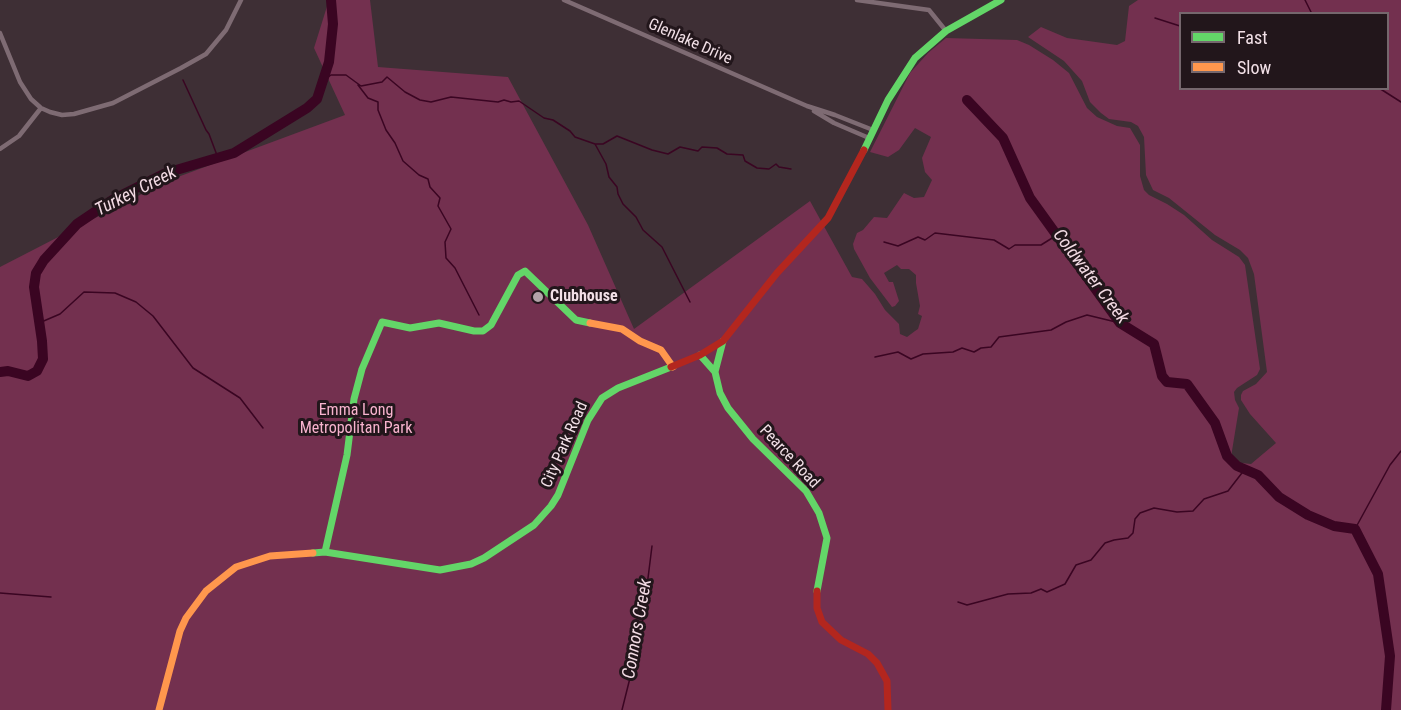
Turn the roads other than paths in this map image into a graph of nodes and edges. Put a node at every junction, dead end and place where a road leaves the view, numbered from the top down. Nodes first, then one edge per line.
1 (241, 0) edge
2 (564, 0) edge
3 (585, 0) edge
4 (857, 0) edge
5 (1001, 0) edge
6 (581, 7) junction
7 (946, 31) junction
8 (0, 33) edge
9 (807, 106) junction
10 (41, 108) junction
11 (873, 130) junction
12 (869, 138) junction
13 (0, 149) edge
14 (723, 341) junction
15 (700, 355) junction
16 (673, 367) junction
17 (714, 372) junction
18 (325, 552) junction
19 (159, 710) edge
20 (888, 710) edge

1 - 10 street
2 - 6 street, Glenlake Drive
3 - 6 street
4 - 7 street
5 - 7 street, City Park Road
6 - 9 street, Glenlake Drive
7 - 11 street, City Park Road
8 - 10 street
9 - 11 street, Glenlake Drive
9 - 12 street, Glenlake Drive
10 - 13 street
11 - 12 street, City Park Road
12 - 14 street, City Park Road
14 - 15 street, City Park Road
14 - 17 street
15 - 16 street, City Park Road
15 - 17 street
16 - 18 street, City Park Road
16 - 18 street
17 - 20 street, Pearce Road
18 - 19 street, City Park Road

